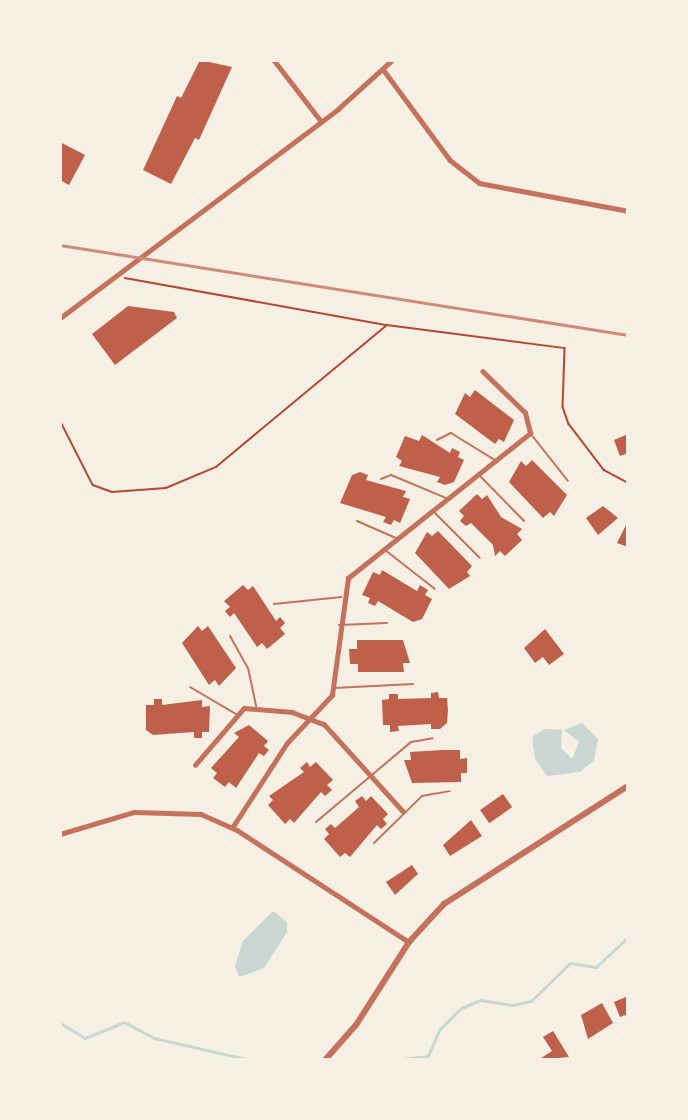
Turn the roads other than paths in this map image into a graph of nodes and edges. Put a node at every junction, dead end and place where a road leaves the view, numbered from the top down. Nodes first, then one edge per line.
1 (274, 60) edge
2 (392, 60) edge
3 (382, 69) junction
4 (321, 121) junction
5 (628, 212) edge
6 (60, 318) edge
7 (483, 372) dead end
8 (530, 433) junction
9 (437, 440) dead end
10 (498, 462) junction
11 (480, 476) junction
12 (381, 479) dead end
13 (568, 480) dead end
14 (448, 499) junction
15 (433, 511) junction
16 (357, 521) dead end
17 (524, 521) dead end
18 (396, 538) junction
19 (383, 548) junction
20 (480, 558) dead end
21 (435, 589) dead end
22 (342, 597) junction
23 (273, 604) dead end
24 (387, 623) dead end
25 (339, 624) junction
26 (230, 636) dead end
27 (413, 684) dead end
28 (190, 687) dead end
29 (334, 688) junction
30 (256, 706) junction
31 (236, 714) junction
32 (312, 718) junction
33 (433, 738) dead end
34 (195, 765) dead end
35 (370, 773) junction
36 (628, 786) edge
37 (450, 791) dead end
38 (403, 811) junction
39 (316, 822) dead end
40 (232, 828) junction
41 (60, 834) edge
42 (374, 843) dead end
43 (408, 942) junction
44 (325, 1060) edge

1 - 4 street
2 - 3 street
3 - 4 street
3 - 5 street
4 - 6 street
7 - 8 street
8 - 10 street
8 - 13 lane
9 - 10 lane
10 - 11 street
11 - 14 street
11 - 17 lane
12 - 14 lane
14 - 15 street
15 - 18 street
15 - 20 lane
16 - 18 lane
18 - 19 street
19 - 21 lane
19 - 22 street
22 - 23 lane
22 - 25 street
24 - 25 lane
25 - 29 street
26 - 30 lane
27 - 29 lane
28 - 31 lane
29 - 32 street
30 - 31 street
30 - 32 street
31 - 34 street
32 - 35 street
32 - 40 street
33 - 35 lane
35 - 38 street
35 - 39 lane
36 - 43 street
37 - 38 lane
38 - 42 lane
40 - 41 street
40 - 43 street
43 - 44 street

